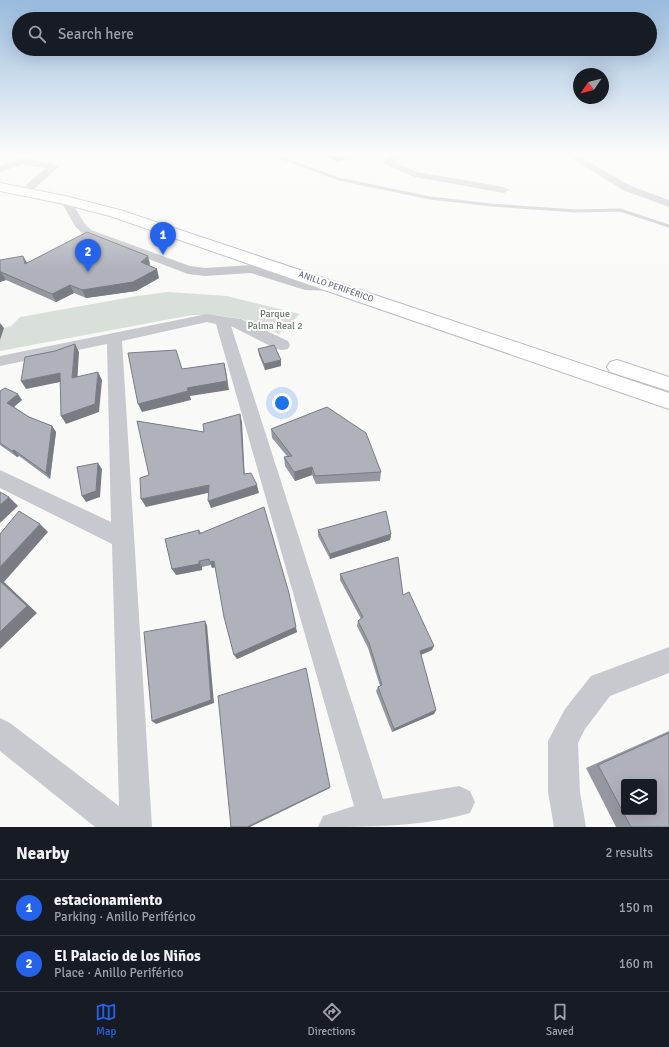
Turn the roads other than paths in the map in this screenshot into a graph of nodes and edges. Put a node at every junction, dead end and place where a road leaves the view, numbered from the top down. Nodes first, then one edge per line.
1 (33, 194) edge
2 (66, 194) edge
3 (642, 194) edge
4 (65, 200) junction
5 (669, 204) edge
6 (337, 288) junction
7 (222, 320) junction
8 (114, 338) junction
9 (282, 345) dead end
10 (0, 361) edge
11 (669, 384) edge
12 (669, 401) edge
13 (0, 478) edge
14 (123, 538) junction
15 (669, 660) edge
16 (0, 733) edge
17 (459, 802) dead end
18 (373, 817) junction
19 (121, 827) edge
20 (136, 827) edge
21 (334, 827) edge
22 (570, 827) edge

1 - 4 highway, ANILLO PERIFÉRICO
2 - 11 highway, ANILLO PERIFÉRICO
3 - 5 street
4 - 6 highway, ANILLO PERIFÉRICO
4 - 6 street
6 - 12 highway, ANILLO PERIFÉRICO
7 - 8 street
7 - 9 street
7 - 18 street
8 - 10 street
8 - 14 street
13 - 14 street
14 - 20 street
15 - 22 street
16 - 19 street
17 - 18 street
18 - 21 street

